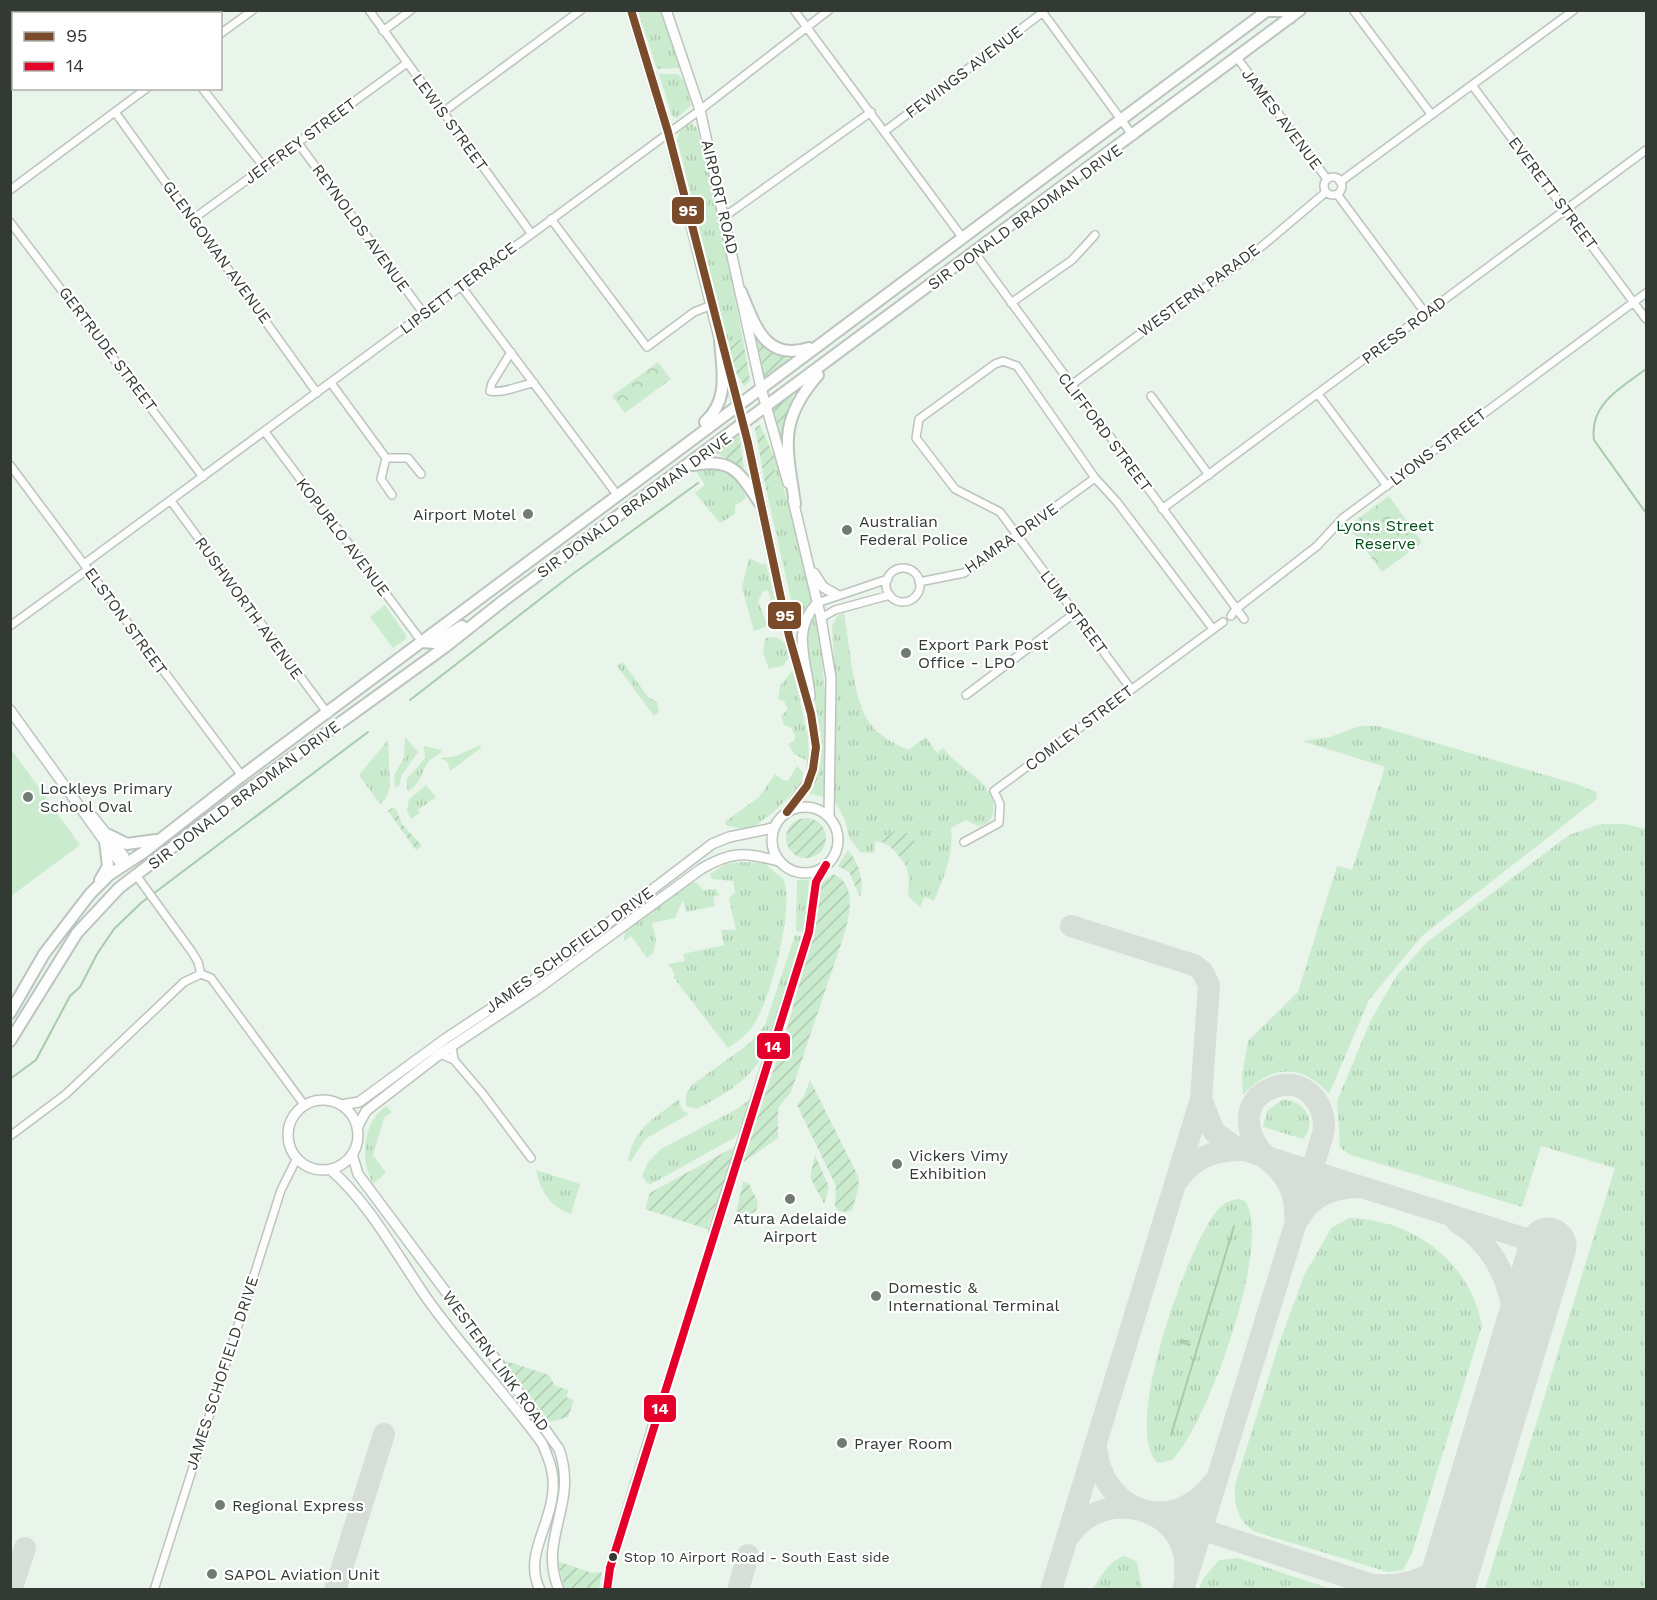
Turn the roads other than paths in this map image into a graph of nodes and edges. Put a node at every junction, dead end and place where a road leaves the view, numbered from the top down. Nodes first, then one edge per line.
1 (253, 10) edge
2 (369, 10) edge
3 (411, 10) edge
4 (581, 10) edge
5 (631, 10) edge
6 (666, 10) edge
7 (794, 10) edge
8 (829, 10) edge
9 (1300, 10) edge
10 (1353, 10) edge
11 (1574, 10) edge
12 (1267, 11) edge
13 (1042, 12) edge
14 (1290, 18) junction
15 (808, 29) junction
16 (383, 31) junction
17 (222, 33) edge
18 (1238, 59) junction
19 (407, 63) junction
20 (1472, 84) junction
21 (144, 90) edge
22 (204, 90) edge
23 (700, 110) junction
24 (115, 112) junction
25 (443, 112) junction
26 (871, 112) junction
27 (1431, 114) junction
28 (1121, 119) junction
29 (885, 131) junction
30 (668, 132) junction
31 (1134, 136) junction
32 (298, 143) junction
33 (1647, 150) edge
34 (264, 167) junction
35 (1327, 180) junction
36 (1340, 182) junction
37 (10, 190) edge
38 (1326, 192) junction
39 (1338, 194) junction
40 (1565, 211) junction
41 (724, 217) junction
42 (193, 219) junction
43 (551, 219) junction
44 (10, 222) edge
45 (531, 233) junction
46 (1095, 235) dead end
47 (962, 237) junction
48 (975, 253) junction
49 (461, 286) junction
50 (741, 292) junction
51 (1647, 293) edge
52 (1634, 302) junction
53 (1011, 303) junction
54 (712, 305) junction
55 (424, 314) junction
56 (1426, 314) junction
57 (1647, 319) edge
58 (720, 340) junction
59 (818, 345) junction
60 (511, 352) junction
61 (842, 352) junction
62 (331, 383) junction
63 (534, 383) junction
64 (1070, 386) junction
65 (761, 388) junction
66 (317, 393) junction
67 (1318, 394) junction
68 (1151, 396) dead end
69 (737, 405) junction
70 (766, 408) junction
71 (743, 425) junction
72 (265, 432) junction
73 (386, 458) junction
74 (666, 459) junction
75 (10, 465) edge
76 (688, 466) junction
77 (421, 474) dead end
78 (1209, 475) junction
79 (203, 477) junction
80 (1095, 478) junction
81 (1387, 486) junction
82 (392, 495) dead end
83 (618, 496) junction
84 (171, 501) junction
85 (760, 502) junction
86 (795, 504) junction
87 (1162, 509) junction
88 (1017, 534) junction
89 (807, 558) junction
90 (86, 567) junction
91 (888, 579) junction
92 (920, 582) junction
93 (837, 595) junction
94 (890, 596) junction
95 (503, 600) junction
96 (818, 603) junction
97 (1236, 609) junction
98 (1075, 613) junction
99 (1231, 616) dead end
100 (821, 618) junction
101 (1244, 620) dead end
102 (1223, 622) dead end
103 (10, 626) edge
104 (1213, 629) junction
105 (422, 642) junction
106 (1131, 689) junction
107 (966, 694) dead end
108 (10, 710) edge
109 (328, 714) junction
110 (811, 714) junction
111 (242, 776) junction
112 (787, 812) junction
113 (829, 817) junction
114 (774, 828) junction
115 (107, 838) junction
116 (160, 839) junction
117 (964, 842) dead end
118 (160, 857) junction
119 (779, 861) junction
120 (124, 864) junction
121 (827, 864) junction
122 (136, 876) junction
123 (119, 888) junction
124 (94, 891) junction
125 (201, 974) junction
126 (10, 1013) edge
127 (10, 1041) edge
128 (452, 1046) junction
129 (440, 1054) junction
130 (454, 1060) junction
131 (341, 1105) junction
132 (305, 1106) junction
133 (357, 1128) junction
134 (10, 1136) edge
135 (352, 1154) junction
136 (297, 1158) junction
137 (531, 1158) dead end
138 (330, 1169) junction
139 (714, 1231) tunnel mouth
140 (656, 1418) tunnel mouth
141 (154, 1590) edge
142 (540, 1590) edge
143 (559, 1590) edge
144 (607, 1590) edge

1 - 17 street
2 - 16 street, LEWIS STREET
3 - 16 street
4 - 25 street
5 - 30 main road, AIRPORT ROAD
6 - 23 main road, AIRPORT ROAD
7 - 15 street
8 - 15 street, LIPSETT TERRACE
9 - 14 main road, SIR DONALD BRADMAN DRIVE
10 - 27 street
11 - 20 street
12 - 14 main road
12 - 28 main road, SIR DONALD BRADMAN DRIVE
13 - 28 street
13 - 29 street, FEWINGS AVENUE
14 - 18 main road, SIR DONALD BRADMAN DRIVE
15 - 23 street, LIPSETT TERRACE
15 - 26 street
16 - 19 street, LEWIS STREET
18 - 31 main road, SIR DONALD BRADMAN DRIVE
18 - 35 street, JAMES AVENUE
19 - 25 street, LEWIS STREET
19 - 32 street, JEFFREY STREET
20 - 27 street
20 - 40 street, EVERETT STREET
21 - 24 street
22 - 34 street
23 - 30 street, LIPSETT TERRACE
23 - 41 main road, AIRPORT ROAD
24 - 37 street
24 - 42 street, GLENGOWAN AVENUE
25 - 45 street, LEWIS STREET
26 - 29 street
26 - 41 street
27 - 36 street
28 - 31 street
28 - 47 main road, SIR DONALD BRADMAN DRIVE
29 - 47 street
30 - 43 street, LIPSETT TERRACE
30 - 54 main road, AIRPORT ROAD
31 - 48 main road, SIR DONALD BRADMAN DRIVE
32 - 34 street, JEFFREY STREET
32 - 55 street, REYNOLDS AVENUE
33 - 40 street, PRESS ROAD
34 - 42 street, JEFFREY STREET
35 - 36 street
35 - 38 street
36 - 39 street
38 - 39 street
38 - 64 street, WESTERN PARADE
39 - 56 street
40 - 52 street, EVERETT STREET
40 - 56 street, PRESS ROAD
41 - 50 main road, AIRPORT ROAD
42 - 66 street, GLENGOWAN AVENUE
43 - 45 street, LIPSETT TERRACE
43 - 54 street
44 - 79 street, GERTRUDE STREET
45 - 49 street, LIPSETT TERRACE
46 - 53 street
47 - 59 main road, SIR DONALD BRADMAN DRIVE
48 - 53 street, CLIFFORD STREET
48 - 61 main road, SIR DONALD BRADMAN DRIVE
49 - 55 street, LIPSETT TERRACE
49 - 60 street
50 - 59 main road
50 - 65 main road, AIRPORT ROAD
51 - 52 street, LYONS STREET
52 - 57 street, EVERETT STREET
52 - 81 street, LYONS STREET
53 - 64 street, CLIFFORD STREET
54 - 58 main road, AIRPORT ROAD
55 - 62 street, LIPSETT TERRACE
56 - 67 street, PRESS ROAD
58 - 69 main road, AIRPORT ROAD
58 - 74 main road
59 - 65 main road, SIR DONALD BRADMAN DRIVE
60 - 63 street
60 - 63 street
61 - 70 main road, SIR DONALD BRADMAN DRIVE
61 - 86 main road
62 - 66 street, LIPSETT TERRACE
62 - 73 street
63 - 83 street
64 - 87 street, CLIFFORD STREET
65 - 69 main road, SIR DONALD BRADMAN DRIVE
65 - 70 main road, AIRPORT ROAD
66 - 72 street, LIPSETT TERRACE
67 - 78 street, PRESS ROAD
67 - 81 street
68 - 78 street
69 - 71 main road, AIRPORT ROAD
69 - 74 main road, SIR DONALD BRADMAN DRIVE
70 - 71 main road, SIR DONALD BRADMAN DRIVE
70 - 86 main road, AIRPORT ROAD
71 - 76 main road, SIR DONALD BRADMAN DRIVE
71 - 85 main road, AIRPORT ROAD
72 - 79 street, LIPSETT TERRACE
72 - 105 street, KOPURLO AVENUE
73 - 77 street
73 - 82 street
74 - 83 main road, SIR DONALD BRADMAN DRIVE
75 - 90 street, ELSTON STREET
76 - 85 main road
76 - 95 main road, SIR DONALD BRADMAN DRIVE
78 - 87 street, PRESS ROAD
79 - 84 street, LIPSETT TERRACE
80 - 88 street, HAMRA DRIVE
80 - 88 street, LUM STREET
80 - 104 street
81 - 97 street, LYONS STREET
83 - 105 main road, SIR DONALD BRADMAN DRIVE
84 - 90 street, LIPSETT TERRACE
84 - 109 street, RUSHWORTH AVENUE
85 - 110 main road, AIRPORT ROAD
86 - 89 main road, AIRPORT ROAD
87 - 97 street, CLIFFORD STREET
88 - 92 street, HAMRA DRIVE
88 - 98 street, LUM STREET
89 - 93 main road
89 - 96 main road, AIRPORT ROAD
90 - 103 street, LIPSETT TERRACE
90 - 111 street, ELSTON STREET
91 - 92 street
91 - 93 street
91 - 94 street
92 - 94 street
93 - 96 street
94 - 100 street
95 - 105 main road
95 - 118 main road, SIR DONALD BRADMAN DRIVE
96 - 100 main road, AIRPORT ROAD
96 - 110 main road
97 - 99 street, LYONS STREET
97 - 101 street, CLIFFORD STREET
98 - 106 street, LUM STREET
98 - 107 street
100 - 113 main road, AIRPORT ROAD
102 - 104 street, COMLEY STREET
104 - 106 street, COMLEY STREET
105 - 109 main road, SIR DONALD BRADMAN DRIVE
106 - 117 street, COMLEY STREET
108 - 115 main road
109 - 111 main road, SIR DONALD BRADMAN DRIVE
110 - 112 main road
111 - 116 main road, SIR DONALD BRADMAN DRIVE
112 - 113 main road
112 - 114 main road
113 - 121 main road
114 - 119 main road
114 - 131 main road, JAMES SCHOFIELD DRIVE
115 - 116 main road
115 - 120 main road
115 - 124 main road
116 - 120 main road, SIR DONALD BRADMAN DRIVE
118 - 120 main road
118 - 122 main road, SIR DONALD BRADMAN DRIVE
119 - 121 main road
119 - 128 main road, JAMES SCHOFIELD DRIVE
120 - 123 main road
120 - 124 main road, SIR DONALD BRADMAN DRIVE
121 - 139 main road
122 - 123 main road, SIR DONALD BRADMAN DRIVE
122 - 125 street
123 - 127 main road, SIR DONALD BRADMAN DRIVE
124 - 126 main road, SIR DONALD BRADMAN DRIVE
125 - 132 street
125 - 134 street
128 - 129 main road, JAMES SCHOFIELD DRIVE
128 - 130 street
129 - 130 street
129 - 133 main road, JAMES SCHOFIELD DRIVE
130 - 137 street
131 - 132 main road
131 - 133 main road
132 - 136 main road
133 - 135 main road
135 - 138 main road
135 - 143 main road, WESTERN LINK ROAD
136 - 138 main road
136 - 141 street, JAMES SCHOFIELD DRIVE
138 - 142 main road, WESTERN LINK ROAD
140 - 144 main road

